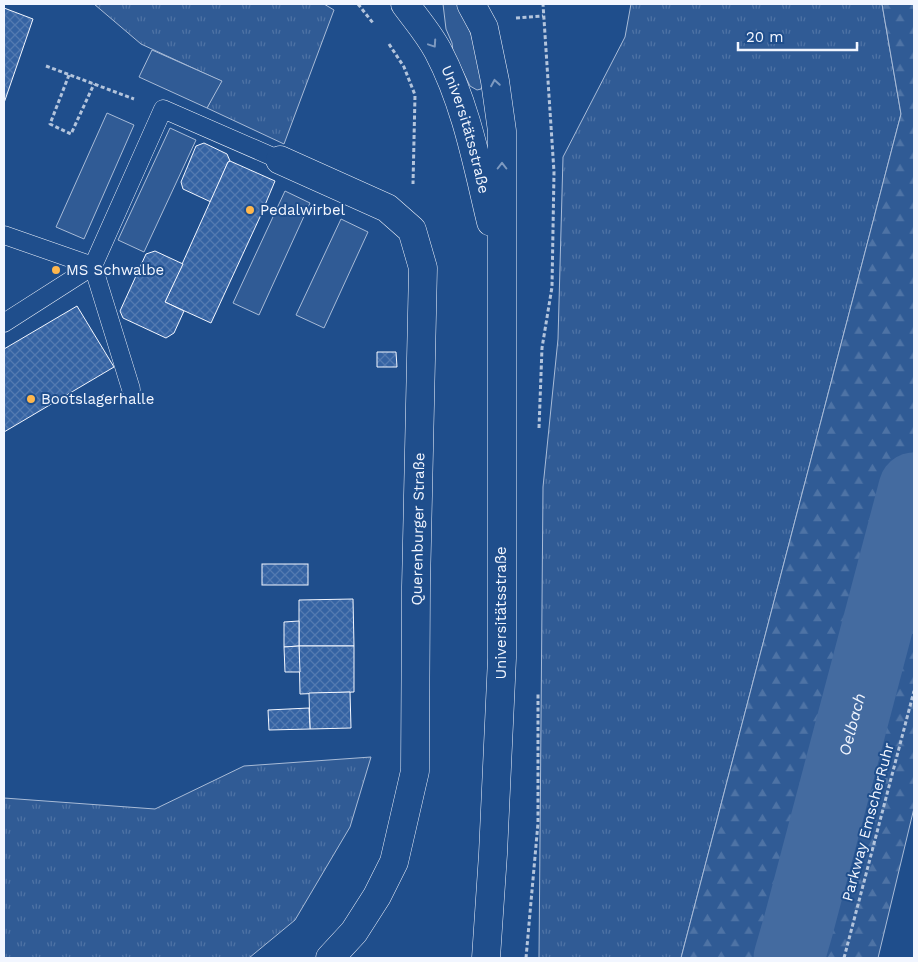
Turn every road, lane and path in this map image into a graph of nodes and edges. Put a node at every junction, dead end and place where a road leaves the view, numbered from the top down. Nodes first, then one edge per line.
1 (358, 4) edge
2 (405, 4) edge
3 (471, 4) edge
4 (543, 4) edge
5 (375, 24) dead end
6 (385, 39) dead end
7 (46, 66) dead end
8 (69, 75) junction
9 (94, 84) junction
10 (163, 109) junction
11 (280, 160) joint
12 (412, 230) junction
13 (4, 235) edge
14 (93, 266) junction
15 (501, 267) junction
16 (4, 323) edge
17 (130, 389) dead end
18 (539, 437) dead end
19 (914, 691) edge
20 (538, 694) dead end
21 (330, 958) edge
22 (486, 958) edge
23 (526, 958) edge
24 (844, 958) edge

1 - 5 path
2 -> 15 street, Universitätsstraße
15 -> 3 street, Universitätsstraße
4 - 18 path
6 - 12 path
7 - 8 path
8 - 9 path
8 - 9 path
9 - 10 path
10 - 11 lane
10 - 14 lane
11 - 12 street
12 - 21 street, Querenburger Straße
13 - 14 lane
14 - 16 lane
14 - 17 lane
15 - 22 street, Universitätsstraße
19 - 24 path, Parkway EmscherRuhr
20 - 23 path

